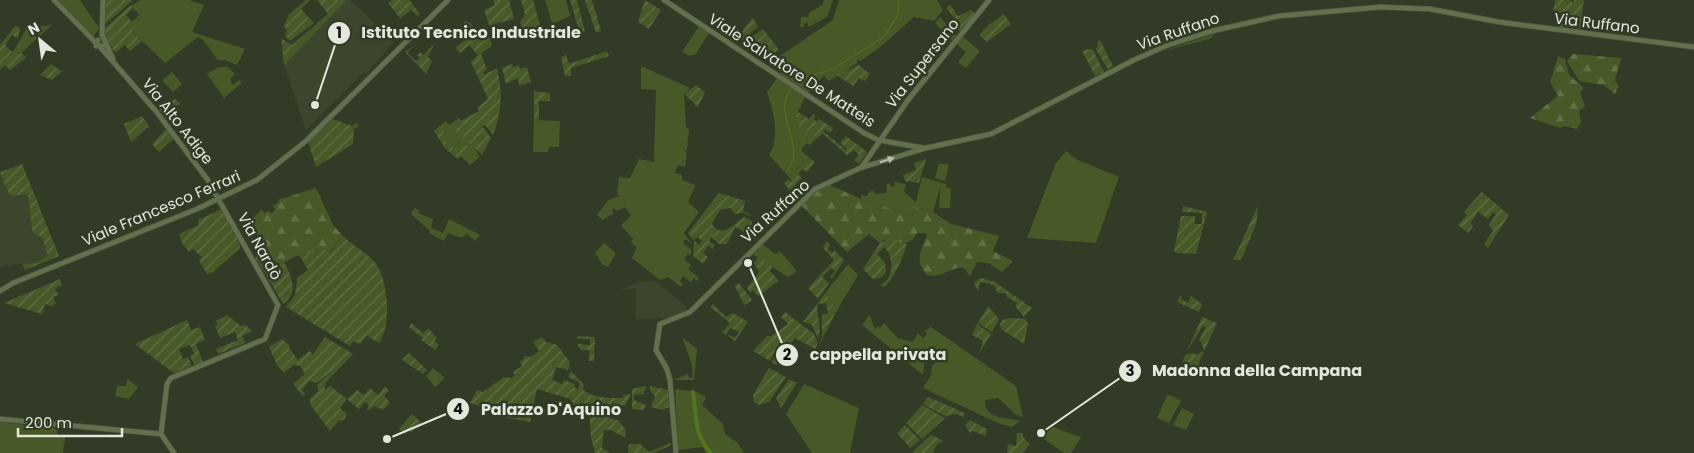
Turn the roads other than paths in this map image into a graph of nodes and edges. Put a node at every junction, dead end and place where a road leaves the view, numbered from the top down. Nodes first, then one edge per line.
1 (54, 0) edge
2 (103, 0) edge
3 (448, 0) edge
4 (664, 0) edge
5 (988, 0) edge
6 (100, 41) junction
7 (1694, 47) edge
8 (114, 60) junction
9 (878, 140) junction
10 (905, 146) junction
11 (911, 146) joint
12 (926, 148) junction
13 (903, 155) junction
14 (860, 168) junction
15 (220, 199) junction
16 (0, 291) edge
17 (0, 419) edge
18 (161, 434) junction
19 (174, 453) edge
20 (676, 453) edge

1 - 6 street, Via Alto Adige
2 - 6 street
3 - 15 street, Viale Francesco Ferrari
4 - 9 street, Viale Salvatore De Matteis
5 - 9 street, Via Supersano
6 - 8 street, Via Alto Adige
6 - 8 street, Via Alto Adige
7 - 12 street, Via Ruffano
8 - 15 street, Via Alto Adige
9 - 10 street, Viale Salvatore De Matteis
9 - 14 street, Via Supersano
10 - 11 street, Viale Salvatore De Matteis
10 - 13 street
11 - 12 street, Via Ruffano
12 - 13 street, Via Ruffano
14 -> 13 street, Via Ruffano
14 - 20 street, Via Ruffano
15 - 16 street, Viale Francesco Ferrari
15 - 18 street, Via Nardò
17 - 18 street
18 - 19 street

